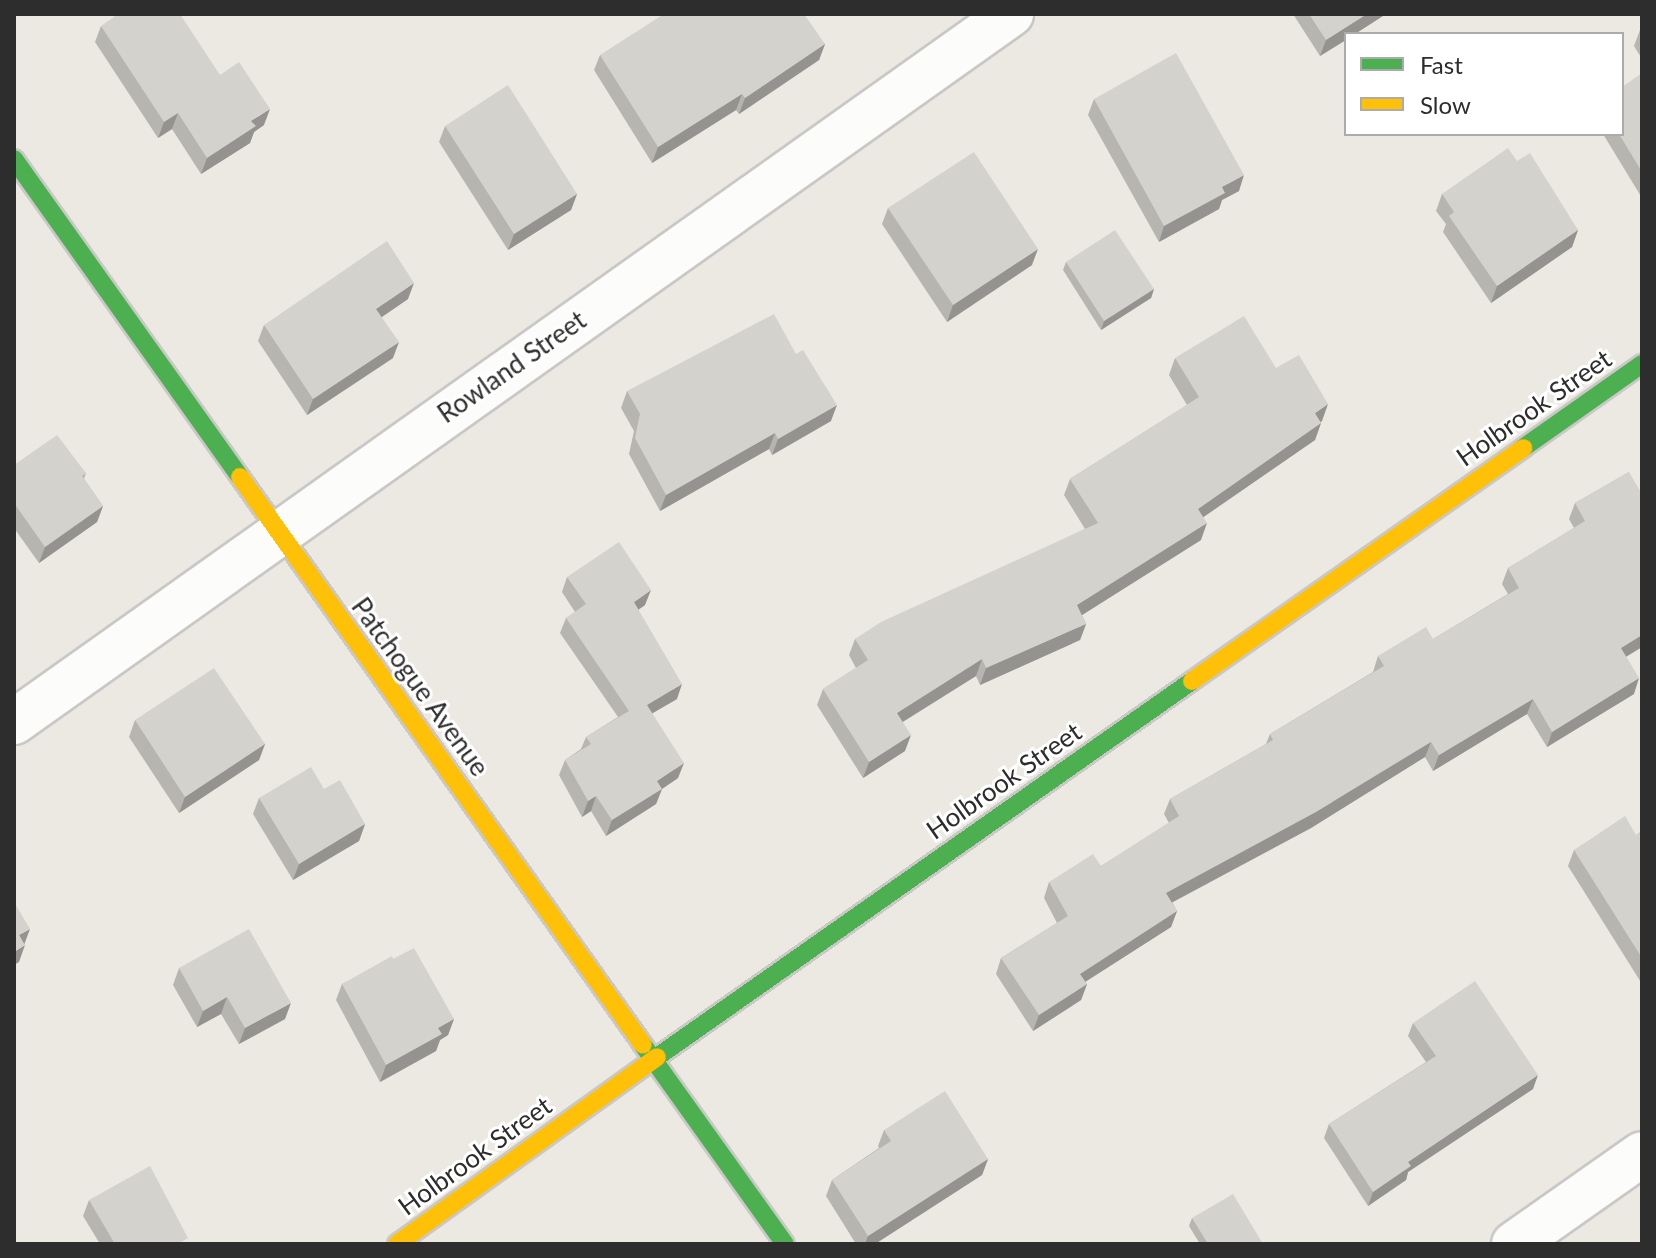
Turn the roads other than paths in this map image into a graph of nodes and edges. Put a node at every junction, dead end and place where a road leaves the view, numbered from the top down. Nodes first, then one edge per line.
1 (1011, 14) edge
2 (14, 159) edge
3 (1642, 364) edge
4 (277, 532) junction
5 (14, 722) edge
6 (654, 1059) junction
7 (1642, 1154) edge
8 (397, 1244) edge
9 (785, 1244) edge
10 (1514, 1244) edge

1 - 4 street, Rowland Street
2 - 4 street, Patchogue Avenue
3 - 6 street, Holbrook Street
4 - 5 street, Rowland Street
4 - 6 street, Patchogue Avenue
6 - 8 street, Holbrook Street
6 - 9 street, Patchogue Avenue
7 - 10 street

